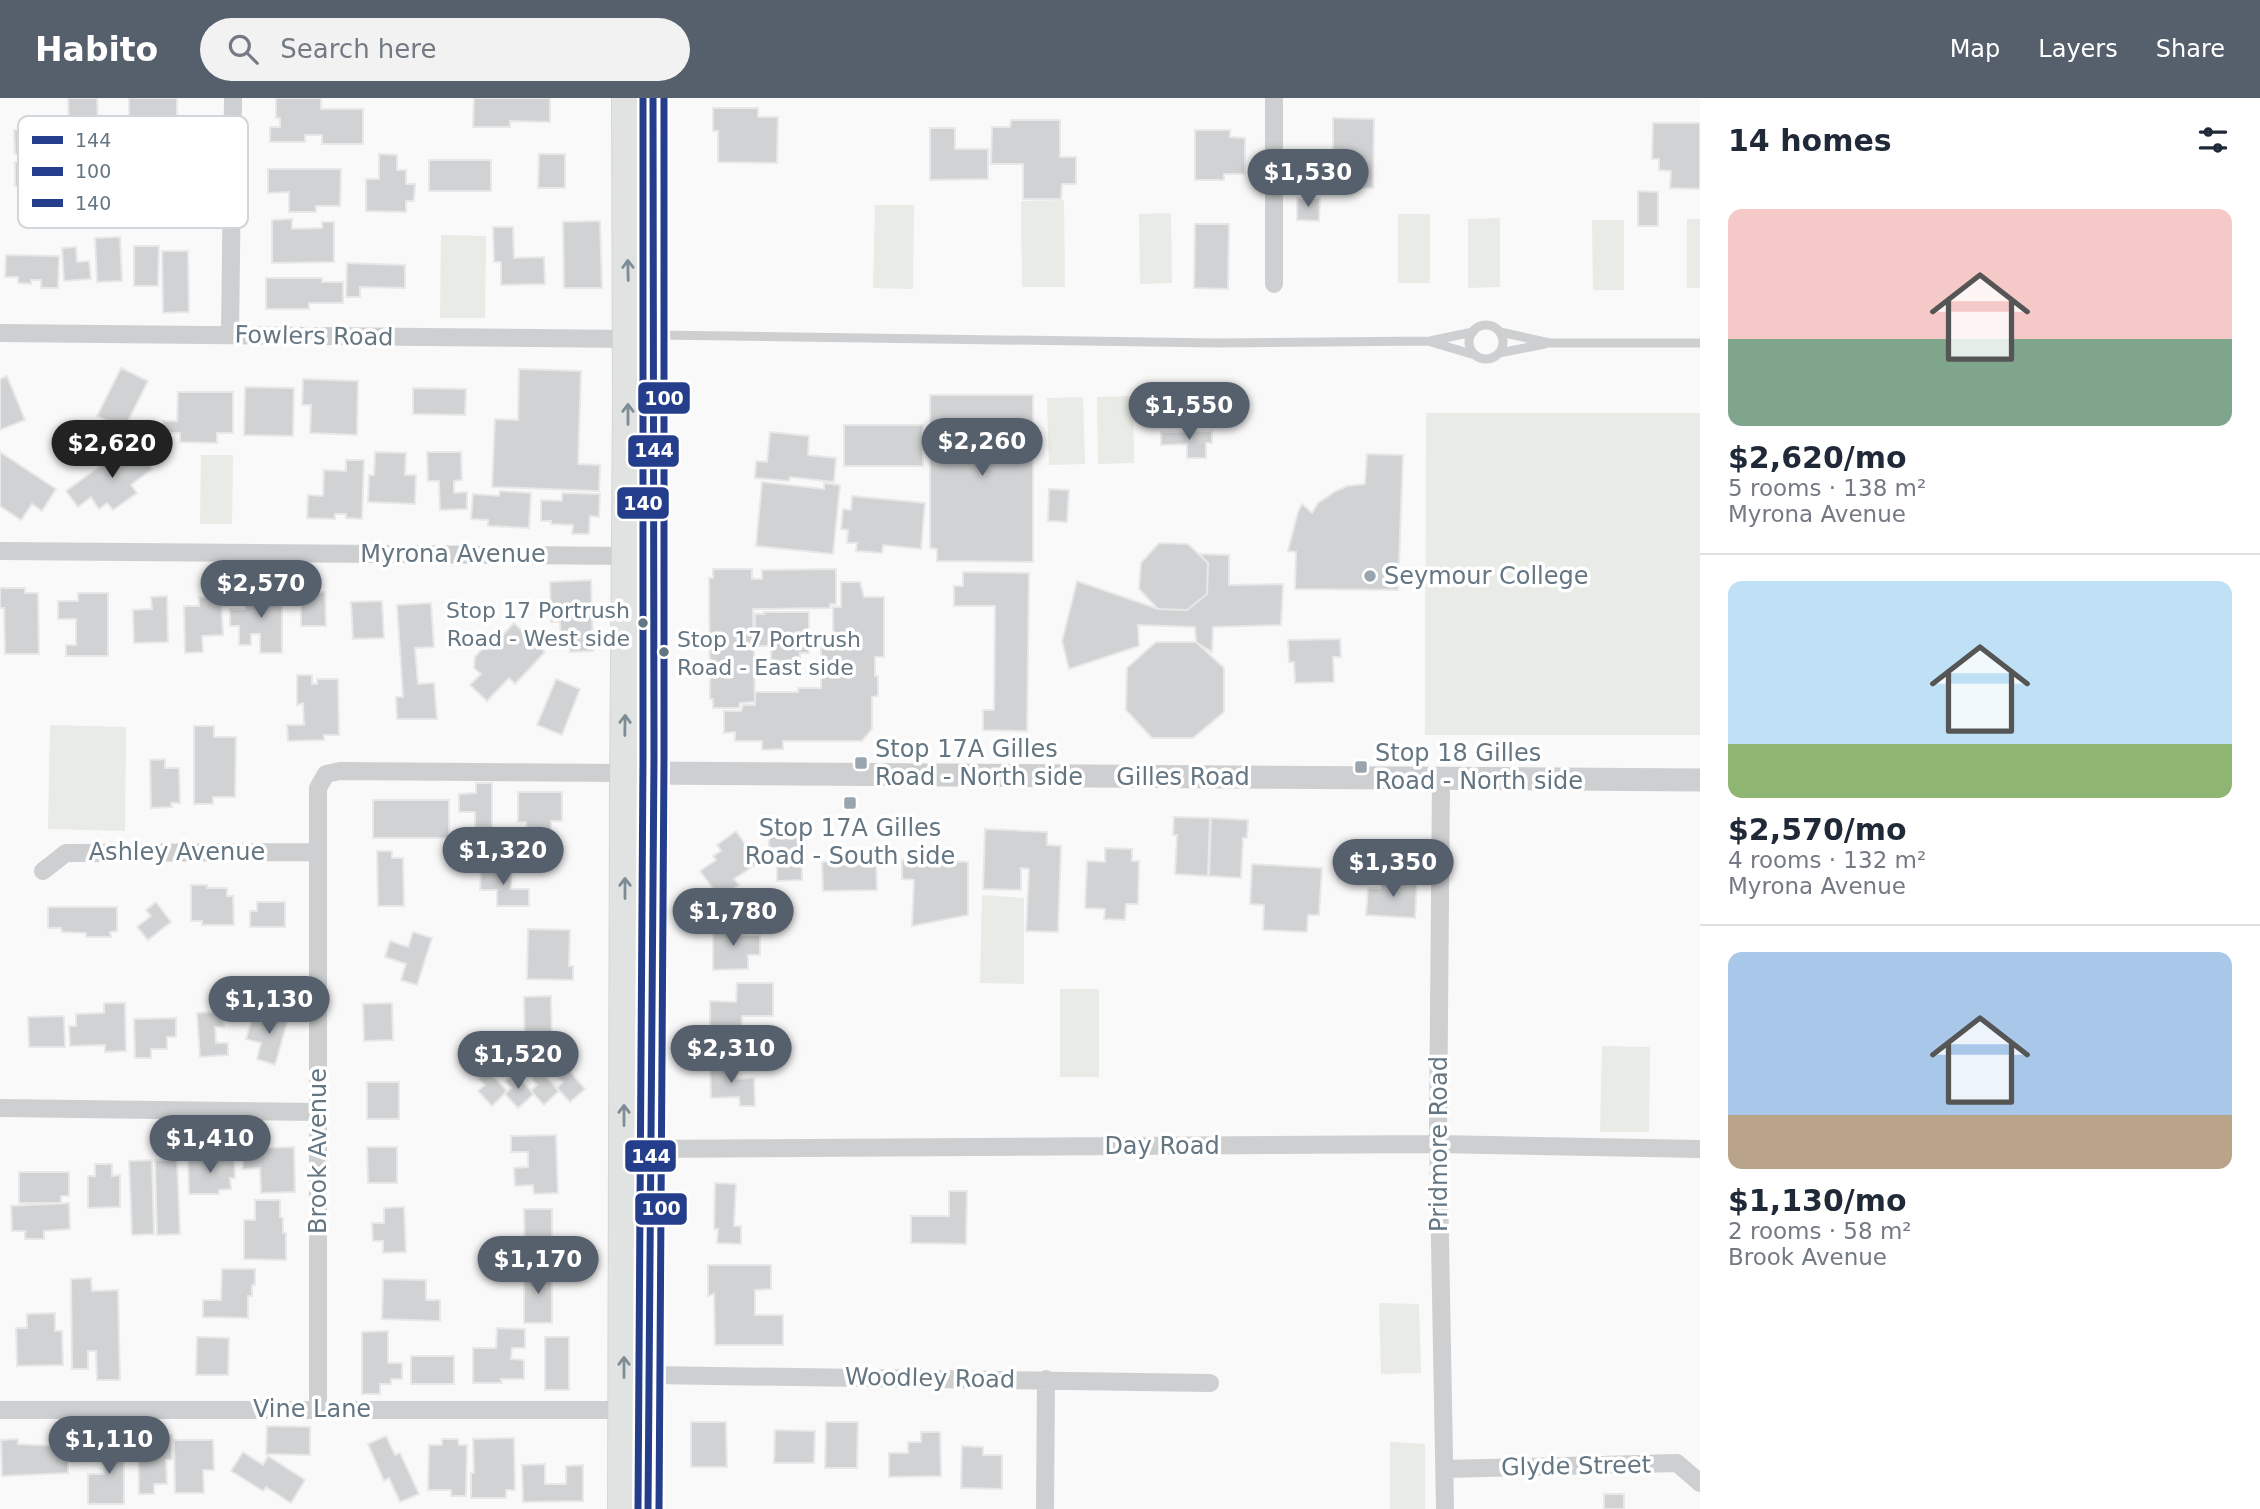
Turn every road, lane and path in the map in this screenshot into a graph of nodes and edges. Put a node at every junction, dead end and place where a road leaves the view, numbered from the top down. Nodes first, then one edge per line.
1 (233, 98) edge
2 (627, 98) edge
3 (653, 98) edge
4 (1275, 98) edge
5 (233, 116) edge
6 (231, 228) edge
7 (1274, 284) dead end
8 (1473, 332) junction
9 (1500, 332) junction
10 (0, 333) edge
11 (230, 335) junction
12 (641, 337) junction
13 (1430, 341) junction
14 (1550, 342) junction
15 (1700, 343) edge
16 (1499, 353) junction
17 (1478, 356) junction
18 (0, 551) edge
19 (641, 556) junction
20 (639, 773) junction
21 (1441, 778) junction
22 (1700, 780) edge
23 (318, 852) junction
24 (43, 871) dead end
25 (0, 1108) edge
26 (318, 1112) junction
27 (1438, 1144) junction
28 (638, 1149) junction
29 (1700, 1149) edge
30 (650, 1376) junction
31 (1046, 1379) junction
32 (1210, 1383) dead end
33 (318, 1409) junction
34 (0, 1410) edge
35 (624, 1410) junction
36 (1445, 1469) junction
37 (1700, 1483) edge
38 (623, 1509) edge
39 (649, 1509) edge
40 (1045, 1509) edge
41 (1445, 1509) edge

1 - 5 street
12 -> 2 highway
3 - 12 highway
4 - 7 street
6 - 11 street
8 - 9 lane
8 - 13 lane
8 - 17 lane
9 - 14 lane
9 - 16 lane
10 - 11 street, Fowlers Road
11 - 12 street, Fowlers Road
12 - 13 lane
12 - 19 highway
13 - 17 lane
14 - 15 lane
14 - 16 lane
16 - 17 lane
18 - 19 street, Myrona Avenue
19 - 20 highway
20 - 21 street, Gilles Road
20 - 23 street, Brook Avenue
20 - 28 highway
21 - 22 street, Gilles Road
21 - 27 street, Pridmore Road
23 - 24 street, Ashley Avenue
23 - 26 street, Brook Avenue
25 - 26 street
26 - 33 street, Brook Avenue
27 - 28 street, Day Road
27 - 29 street, Day Road
27 - 36 street, Pridmore Road
28 - 30 highway
35 -> 28 highway
30 - 31 street, Woodley Road
30 - 39 highway
31 - 32 street, Woodley Road
31 - 40 street
33 - 34 street, Vine Lane
33 - 35 street, Vine Lane
35 - 38 highway
36 - 37 street, Glyde Street
36 - 41 street, Pridmore Road

